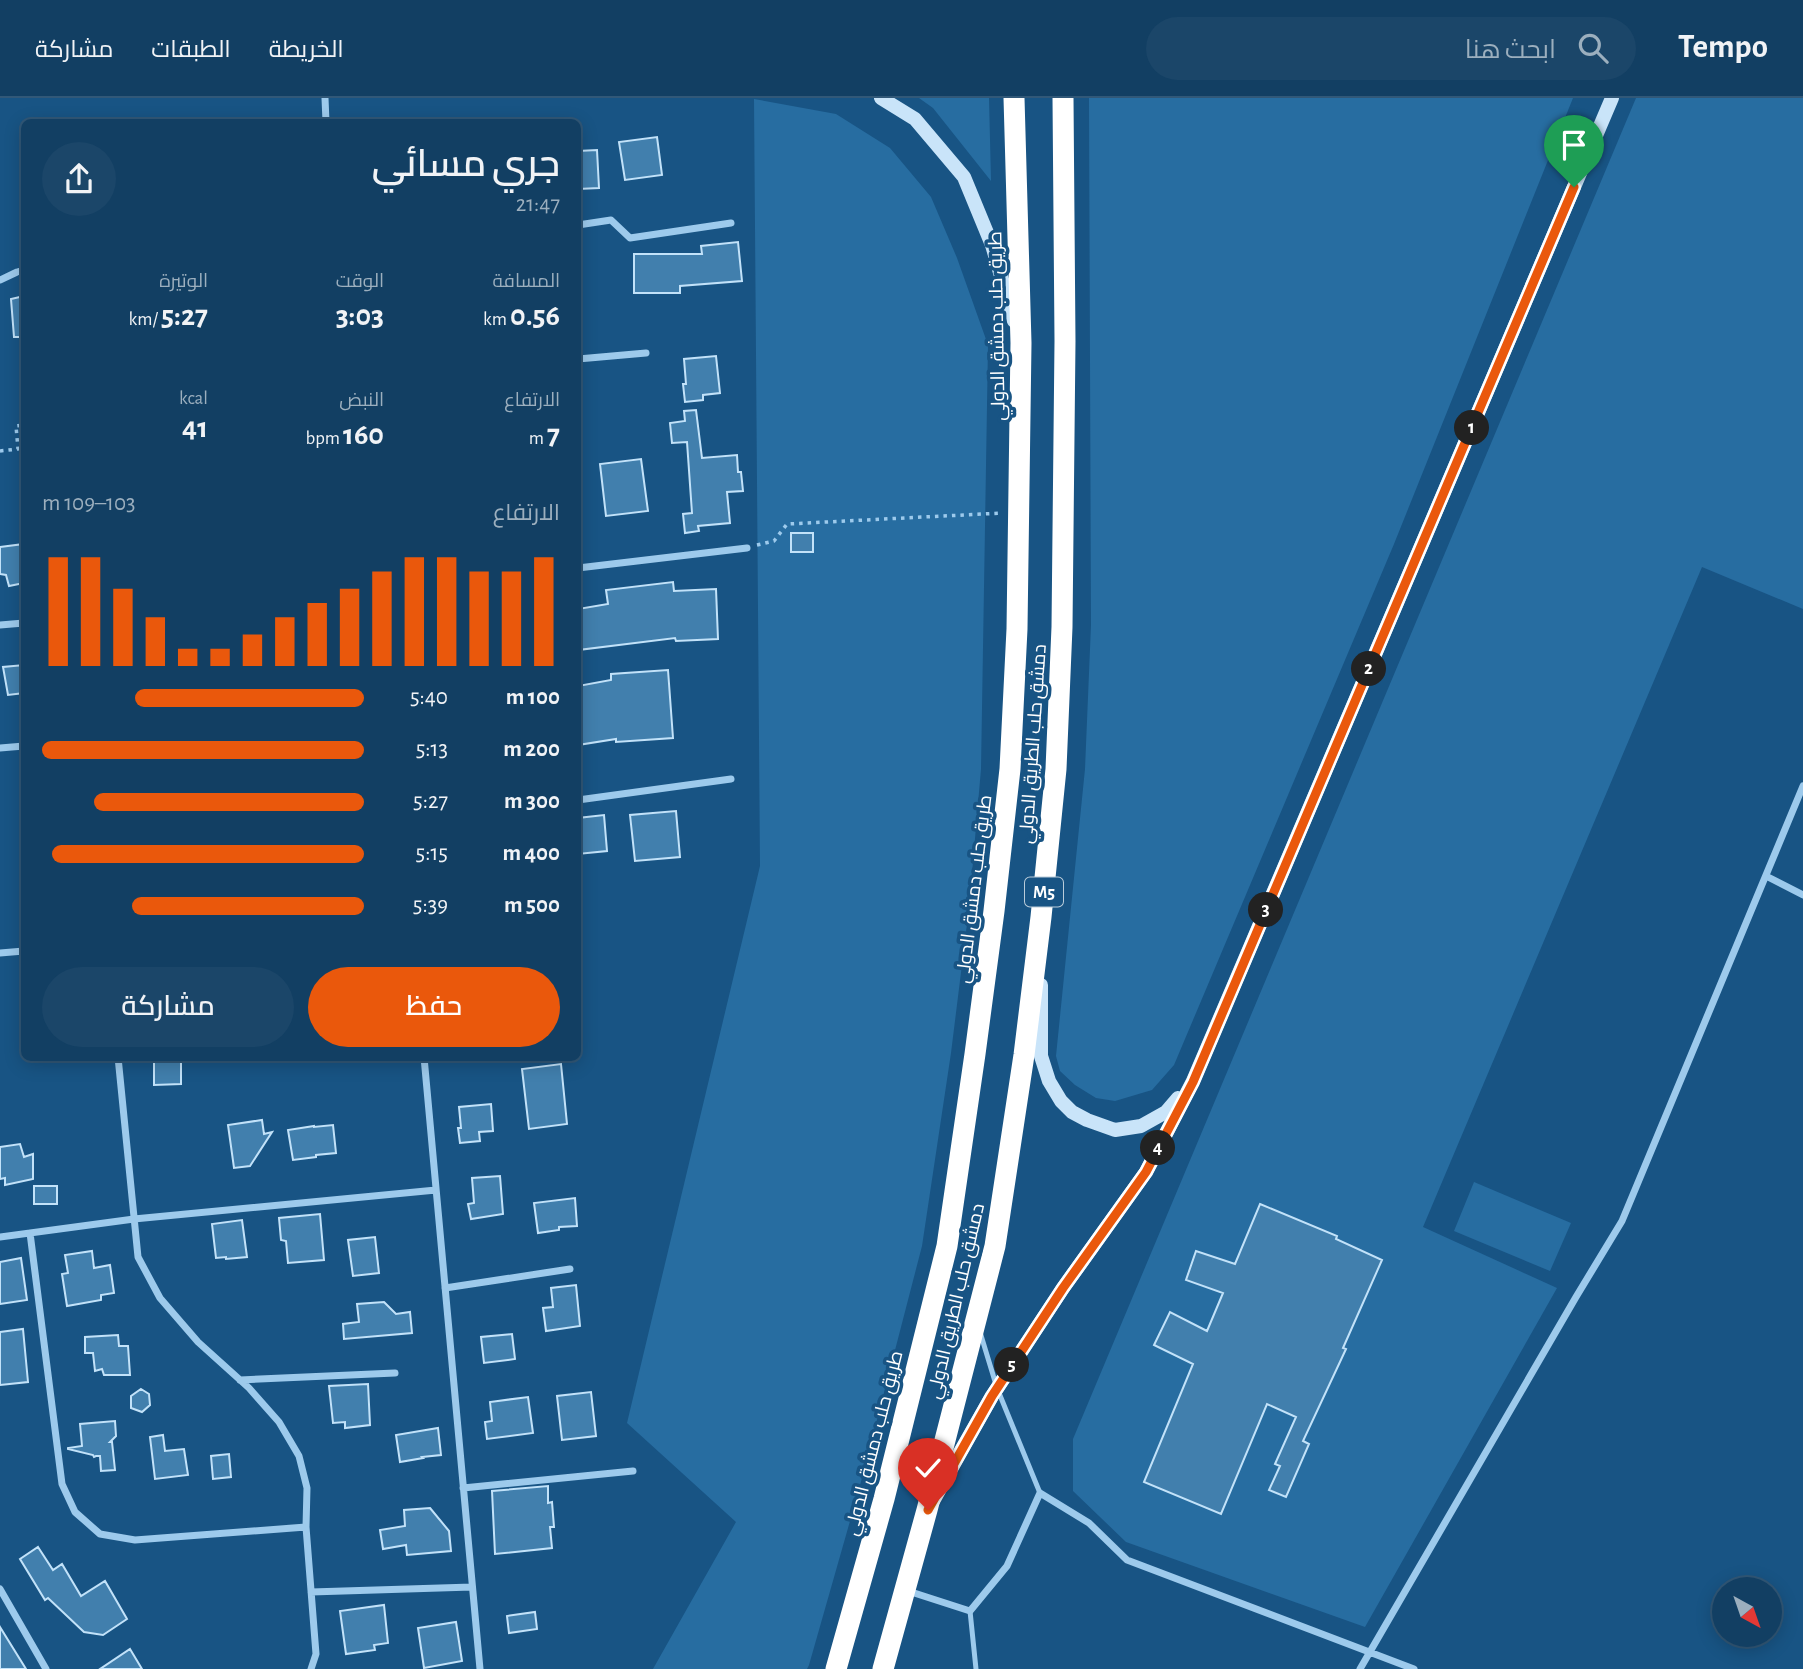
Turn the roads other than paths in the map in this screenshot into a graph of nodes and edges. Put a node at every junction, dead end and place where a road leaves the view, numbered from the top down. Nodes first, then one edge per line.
1 (325, 98) edge
2 (881, 98) edge
3 (1014, 98) edge
4 (1063, 98) edge
5 (1612, 98) edge
6 (326, 119) edge
7 (731, 223) dead end
8 (581, 225) edge
9 (21, 271) edge
10 (0, 280) edge
11 (1021, 343) junction
12 (646, 353) dead end
13 (581, 359) edge
14 (747, 548) road end
15 (581, 568) edge
16 (21, 623) edge
17 (0, 625) edge
18 (21, 746) edge
19 (0, 748) edge
20 (731, 779) dead end
21 (1803, 786) edge
22 (581, 800) edge
23 (1766, 876) junction
24 (1803, 895) edge
25 (1041, 917) junction
26 (21, 951) edge
27 (0, 953) edge
28 (118, 1061) edge
29 (424, 1061) edge
30 (1193, 1082) junction
31 (436, 1190) junction
32 (134, 1219) junction
33 (30, 1233) junction
34 (0, 1237) edge
35 (570, 1269) dead end
36 (445, 1288) junction
37 (976, 1320) junction
38 (395, 1373) dead end
39 (240, 1380) junction
40 (997, 1388) junction
41 (633, 1471) dead end
42 (463, 1488) junction
43 (1040, 1493) junction
44 (928, 1510) junction
45 (306, 1527) junction
46 (472, 1587) junction
47 (0, 1589) edge
48 (905, 1590) junction
49 (311, 1592) junction
50 (971, 1611) junction
51 (1370, 1652) junction
52 (46, 1669) edge
53 (311, 1669) edge
54 (480, 1669) edge
55 (836, 1669) edge
56 (883, 1669) edge
57 (976, 1669) edge
58 (1360, 1669) edge
59 (1415, 1669) edge

1 - 6 street
2 - 11 main road
3 - 11 highway, طريق حلب دمشق الدولي / M5
4 - 25 highway, دمشق حلب الطريق الدولي / M5
5 - 30 main road
7 - 8 street
9 - 10 street
11 - 55 highway, طريق حلب دمشق الدولي / M5
12 - 13 street
14 - 15 street
16 - 17 street
18 - 19 street
20 - 22 street
21 - 23 street
23 - 24 street
23 - 51 street
25 - 30 main road
25 - 37 highway, دمشق حلب الطريق الدولي / M5
26 - 27 street
28 - 32 street
29 - 31 street
30 - 40 main road
31 - 32 street
31 - 36 street
32 - 33 street
32 - 39 street
33 - 34 street
33 - 45 street
35 - 36 street
36 - 42 street
37 - 40 lane
37 - 44 highway, دمشق حلب الطريق الدولي / M5
38 - 39 street
39 - 45 street
40 - 43 lane
40 - 44 main road
41 - 42 street
42 - 46 street
43 - 50 street
43 - 51 street
44 - 48 highway, دمشق حلب الطريق الدولي / M5
45 - 49 street
46 - 49 street
46 - 54 street
47 - 52 street
48 - 50 street
48 - 56 highway, دمشق حلب الطريق الدولي / M5
49 - 53 street
50 - 57 lane
51 - 58 street
51 - 59 street

